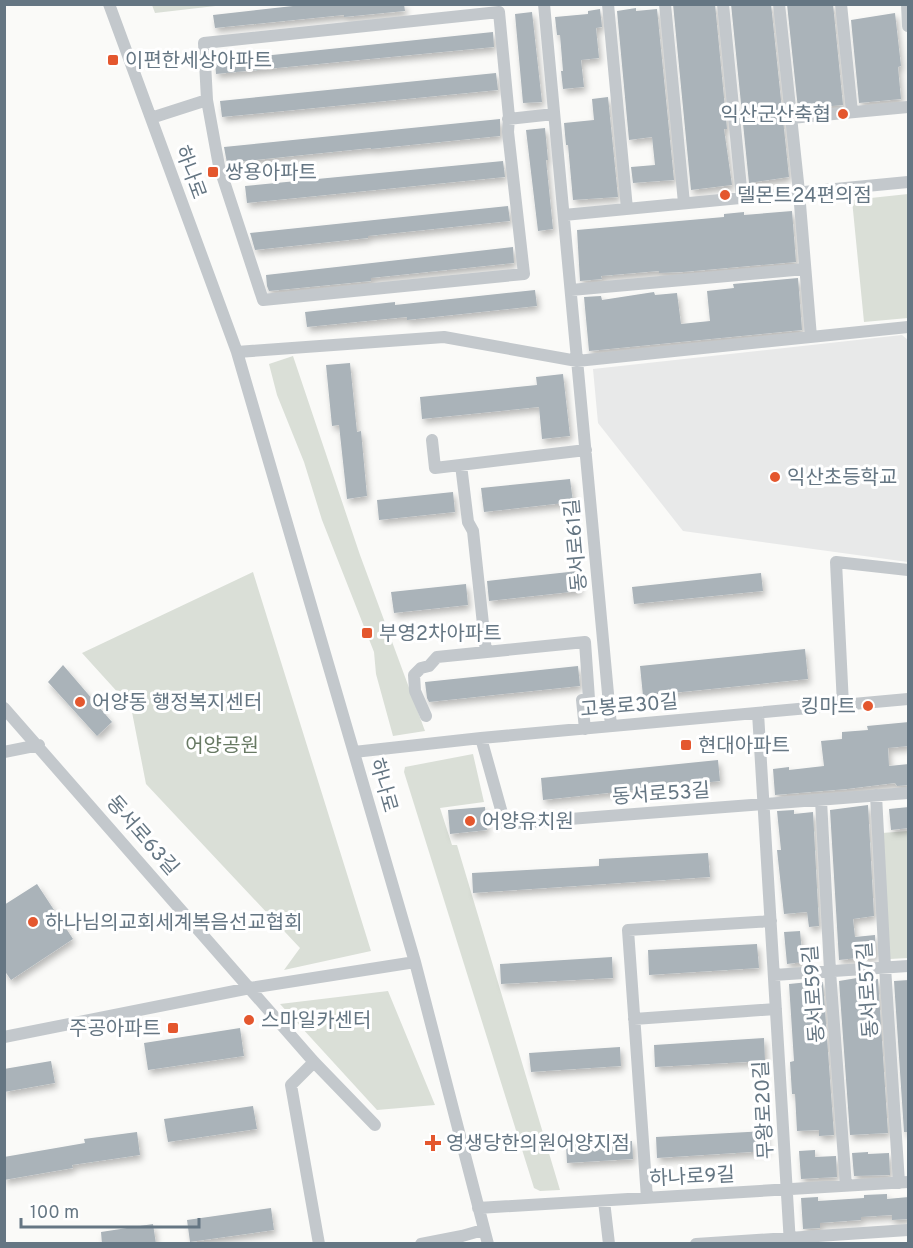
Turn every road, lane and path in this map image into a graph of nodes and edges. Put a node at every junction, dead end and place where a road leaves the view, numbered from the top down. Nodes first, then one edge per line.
1 (110, 4) edge
2 (544, 4) edge
3 (608, 4) edge
4 (665, 4) edge
5 (723, 4) edge
6 (779, 4) edge
7 (841, 4) edge
8 (907, 4) edge
9 (909, 26) edge
10 (207, 100) junction
11 (909, 107) edge
12 (852, 112) junction
13 (554, 114) junction
14 (151, 118) junction
15 (791, 118) junction
16 (508, 119) junction
17 (909, 182) edge
18 (799, 192) junction
19 (741, 198) junction
20 (684, 203) junction
21 (627, 209) junction
22 (564, 215) junction
23 (806, 269) junction
24 (571, 290) junction
25 (909, 327) edge
26 (811, 337) junction
27 (237, 352) junction
28 (577, 361) junction
29 (432, 440) dead end
30 (586, 450) junction
31 (461, 465) junction
32 (909, 570) edge
33 (486, 652) junction
34 (909, 699) edge
35 (843, 705) junction
36 (4, 708) edge
37 (758, 713) junction
38 (426, 716) dead end
39 (611, 726) junction
40 (585, 729) junction
41 (480, 738) junction
42 (39, 745) junction
43 (4, 752) edge
44 (354, 752) junction
45 (909, 793) edge
46 (876, 795) junction
47 (821, 800) junction
48 (764, 805) junction
49 (771, 921) junction
50 (415, 962) junction
51 (909, 966) edge
52 (885, 967) junction
53 (830, 971) junction
54 (774, 975) junction
55 (250, 988) junction
56 (776, 1009) junction
57 (634, 1019) junction
58 (4, 1036) edge
59 (314, 1062) junction
60 (375, 1125) dead end
61 (904, 1183) edge
62 (846, 1186) junction
63 (787, 1190) junction
64 (647, 1198) junction
65 (604, 1201) junction
66 (478, 1208) junction
67 (483, 1230) junction
68 (909, 1230) edge
69 (790, 1241) edge
70 (319, 1244) edge
71 (421, 1244) edge
72 (488, 1244) edge
73 (609, 1244) edge
74 (696, 1244) edge

1 - 14 street, 하나로
2 - 13 street, 동서로61길
3 - 21 street
4 - 20 street
5 - 19 street
6 - 15 street
7 - 12 street
8 - 9 street
10 - 14 street
10 - 16 street
10 - 16 street
11 - 12 street
12 - 15 street
13 - 16 street
13 - 22 street, 동서로61길
14 - 27 street, 하나로
15 - 18 street
17 - 18 street
18 - 19 street
18 - 23 street
19 - 20 street
20 - 21 street
21 - 22 street
22 - 24 street, 동서로61길
23 - 24 street
23 - 26 street
24 - 28 street, 동서로61길
25 - 26 street
26 - 28 street
27 - 28 street
27 - 44 street, 하나로
28 - 30 street, 동서로61길
29 - 31 street
30 - 31 street
30 - 39 street, 동서로61길
31 - 33 street
32 - 35 street
33 - 38 street
33 - 40 street
34 - 35 street, 고봉로30길
35 - 37 street, 고봉로30길
36 - 42 street, 동서로63길
37 - 39 street, 고봉로30길
37 - 48 street, 무왕로20길
39 - 40 street, 고봉로30길
40 - 41 street, 고봉로30길
41 - 44 street, 고봉로30길
41 - 48 street, 동서로53길
42 - 43 street
42 - 55 street, 동서로63길
44 - 50 street, 하나로
45 - 46 street, 동서로53길
46 - 47 street, 동서로53길
46 - 52 street, 동서로57길
47 - 48 street, 동서로53길
47 - 53 street, 동서로59길
48 - 49 street, 무왕로20길
49 - 54 street, 무왕로20길
49 - 57 street
50 - 55 street
50 - 66 street, 하나로
51 - 52 street
52 - 53 street
52 - 61 street, 동서로57길
53 - 54 street
53 - 62 street, 동서로59길
54 - 56 street, 무왕로20길
55 - 58 street
55 - 59 street, 동서로63길
56 - 57 street
56 - 63 street, 무왕로20길
57 - 64 street
59 - 60 street, 동서로63길
59 - 70 street
61 - 62 street, 하나로9길
62 - 63 street, 하나로9길
63 - 64 street, 하나로9길
63 - 69 street, 무왕로20길
64 - 65 street, 하나로9길
65 - 66 street, 하나로9길
65 - 73 street
66 - 67 street, 하나로
67 - 71 street
67 - 72 street, 하나로
68 - 69 street
69 - 74 street

